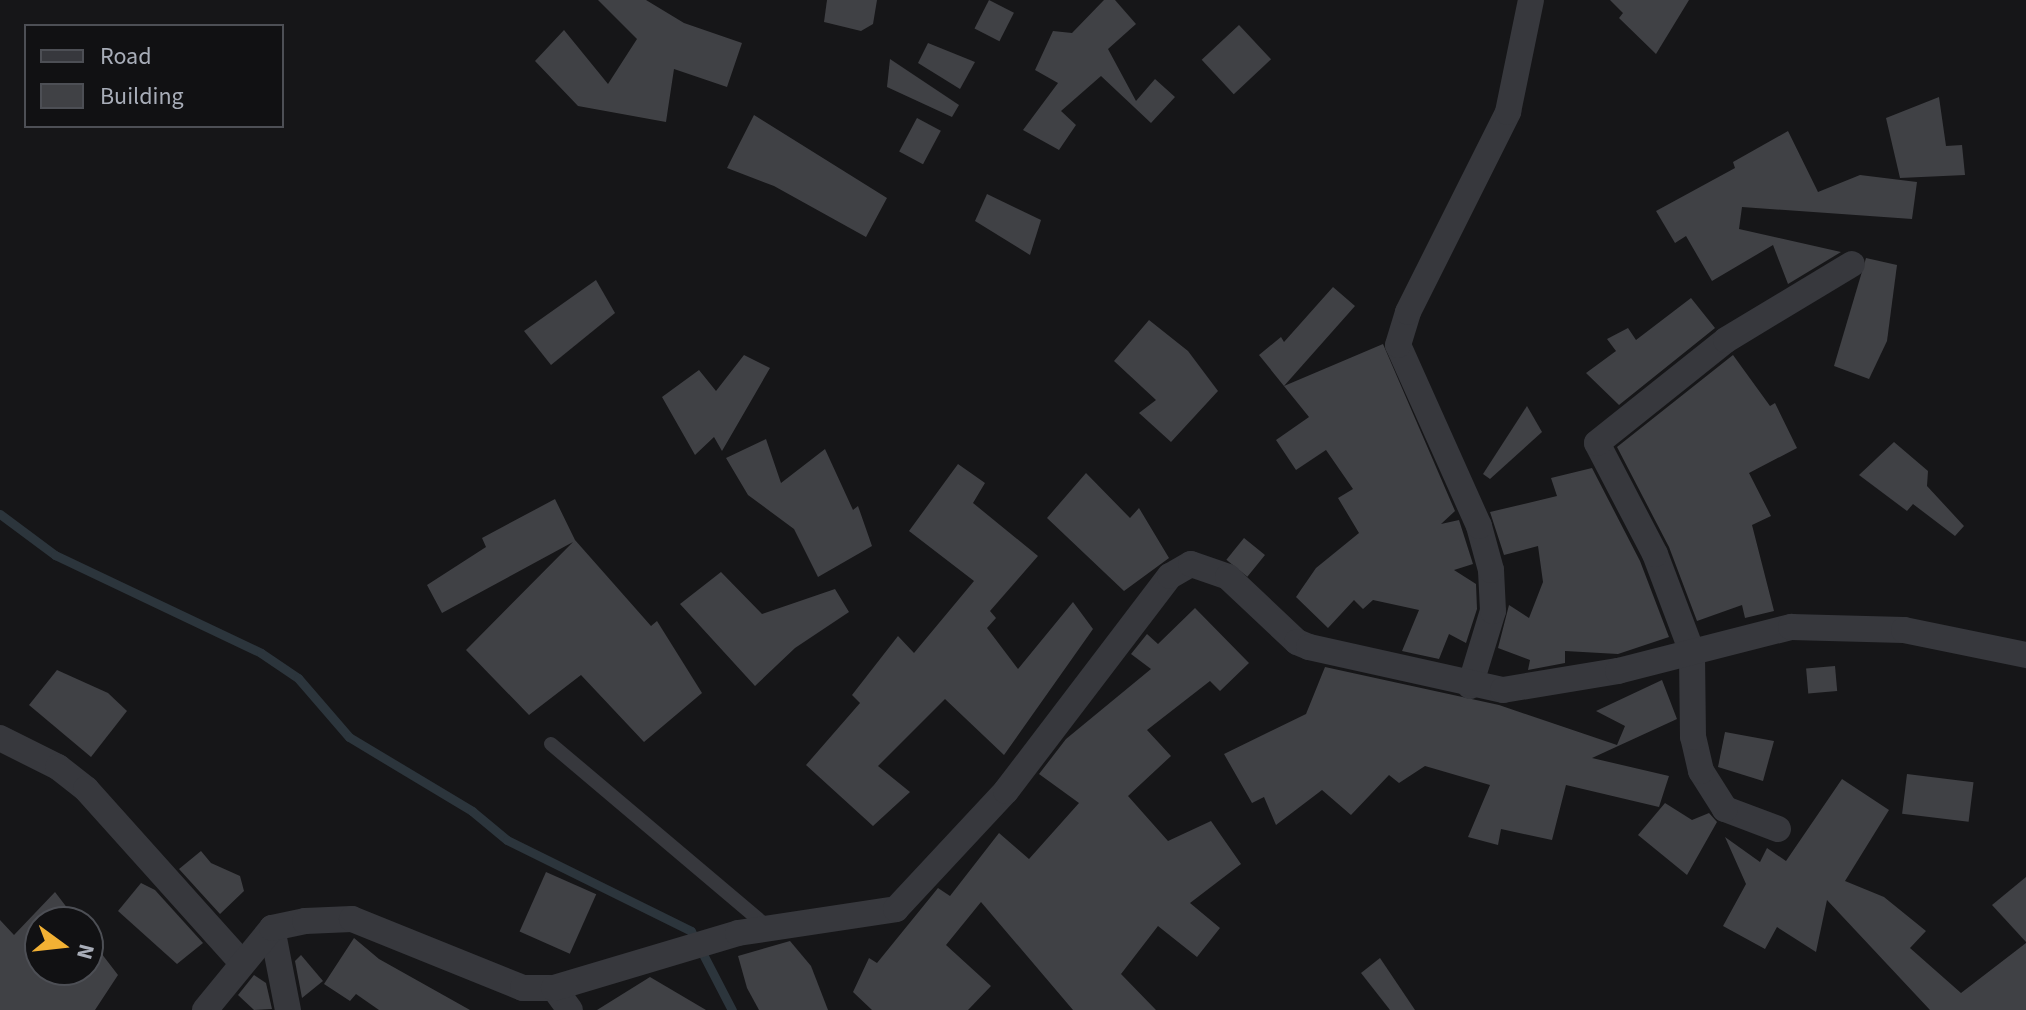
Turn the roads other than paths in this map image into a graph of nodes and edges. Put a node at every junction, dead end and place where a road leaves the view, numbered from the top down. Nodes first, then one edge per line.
1 (1531, 0) edge
2 (1852, 264) dead end
3 (1692, 652) junction
4 (2026, 655) edge
5 (1470, 686) junction
6 (0, 738) edge
7 (551, 744) dead end
8 (1778, 829) dead end
9 (272, 928) junction
10 (769, 928) junction
11 (242, 963) junction
12 (554, 988) junction
13 (205, 1010) edge
14 (288, 1010) edge
15 (570, 1010) edge

1 - 5 street
2 - 3 street
3 - 4 street
3 - 5 street
3 - 8 street
5 - 10 street
6 - 11 street
7 - 10 lane
9 - 11 street
9 - 12 street
9 - 14 street
10 - 12 street
11 - 13 street
12 - 15 street

